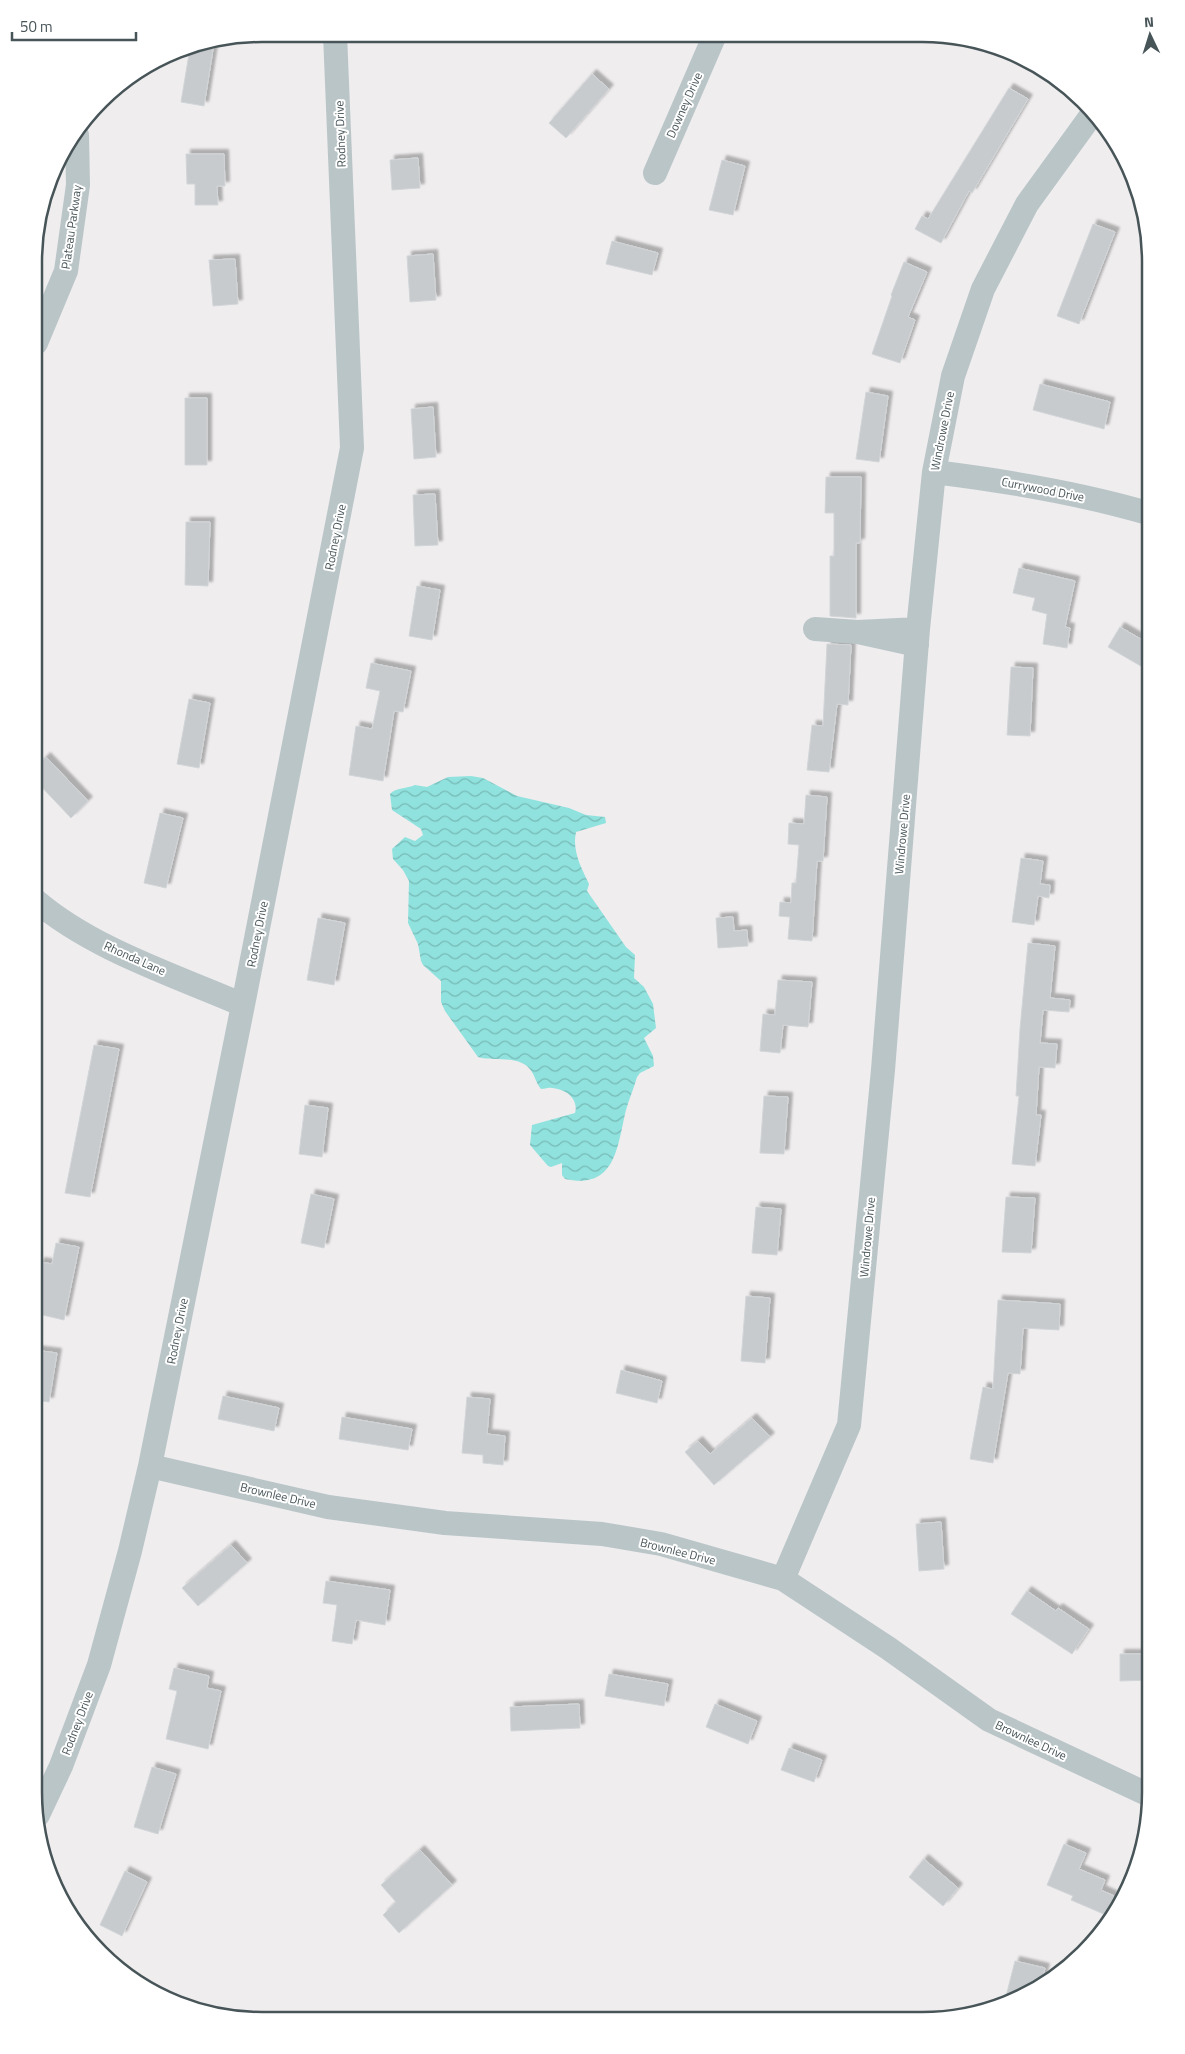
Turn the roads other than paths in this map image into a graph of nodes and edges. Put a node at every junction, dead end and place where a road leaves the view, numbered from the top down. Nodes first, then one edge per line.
1 (335, 42) edge
2 (711, 42) edge
3 (1089, 118) edge
4 (77, 144) edge
5 (654, 173) dead end
6 (42, 329) edge
7 (934, 472) junction
8 (1142, 511) edge
9 (815, 629) dead end
10 (918, 637) junction
11 (42, 906) edge
12 (243, 1005) junction
13 (150, 1466) junction
14 (783, 1580) junction
15 (1142, 1792) edge
16 (43, 1805) edge

1 - 12 street, Rodney Drive
2 - 5 street, Downey Drive
3 - 7 street, Windrowe Drive
4 - 6 street, Plateau Parkway
7 - 8 street, Currywood Drive
7 - 10 street, Windrowe Drive
9 - 10 street
10 - 14 street, Windrowe Drive
11 - 12 street, Rhonda Lane
12 - 13 street, Rodney Drive
13 - 14 street, Brownlee Drive
13 - 16 street, Rodney Drive
14 - 15 street, Brownlee Drive

